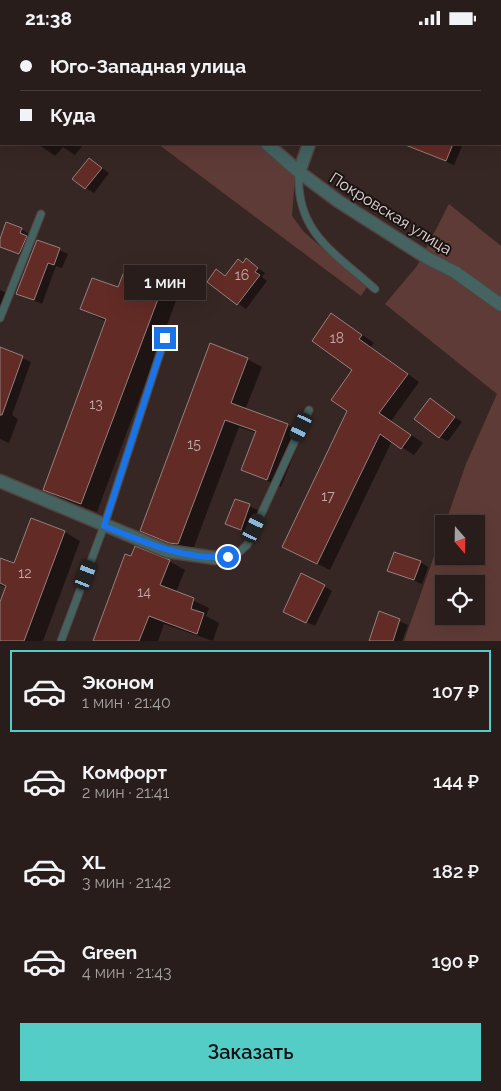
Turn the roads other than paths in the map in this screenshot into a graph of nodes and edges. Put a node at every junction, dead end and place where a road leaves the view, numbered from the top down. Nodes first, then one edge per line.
1 (268, 145) edge
2 (309, 145) edge
3 (299, 172) junction
4 (41, 214) dead end
5 (375, 289) dead end
6 (501, 305) edge
7 (0, 318) edge
8 (165, 338) dead end
9 (309, 411) dead end
10 (0, 481) edge
11 (104, 526) junction
12 (215, 558) joint
13 (61, 641) edge

1 - 3 street, Покровская улица
2 - 3 street
3 - 5 lane
3 - 6 street, Покровская улица
4 - 7 lane
8 - 11 lane
9 - 12 lane
10 - 11 street
11 - 12 street
11 - 13 lane

